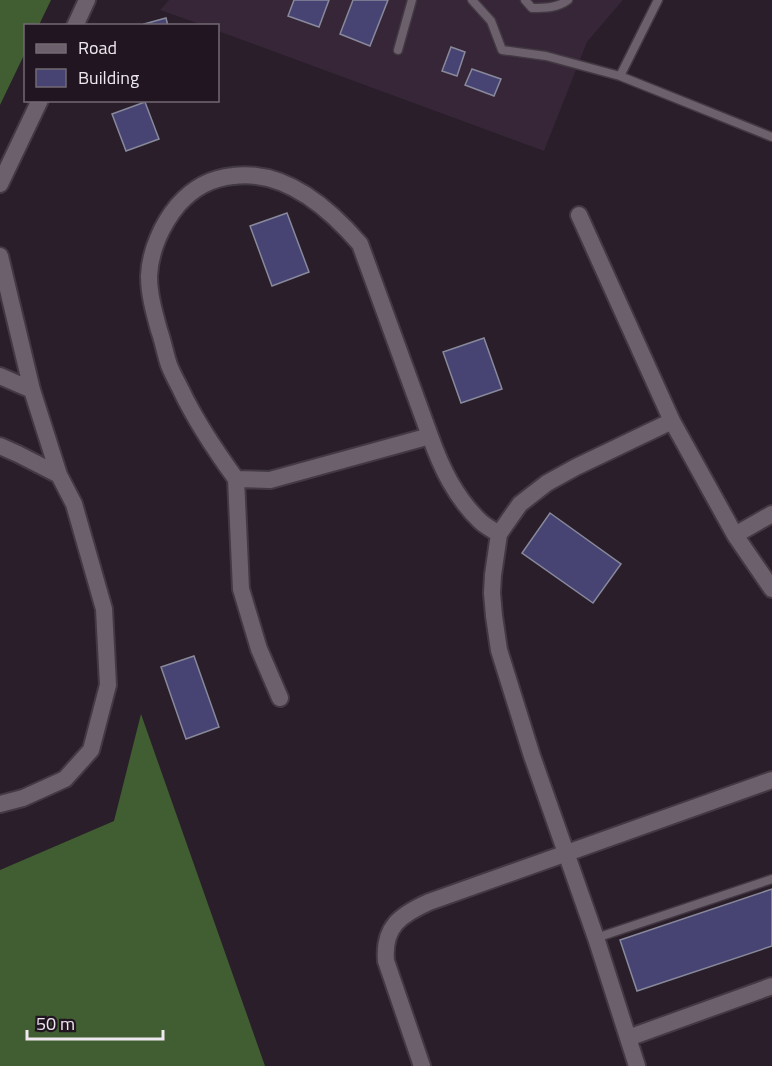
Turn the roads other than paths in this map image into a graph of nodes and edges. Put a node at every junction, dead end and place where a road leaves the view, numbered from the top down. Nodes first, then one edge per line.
1 (87, 0) edge
2 (412, 0) edge
3 (472, 0) edge
4 (525, 0) edge
5 (568, 0) edge
6 (658, 0) edge
7 (76, 24) edge
8 (398, 50) dead end
9 (620, 76) junction
10 (39, 102) edge
11 (772, 137) edge
12 (0, 184) edge
13 (579, 215) dead end
14 (0, 256) edge
15 (0, 376) edge
16 (32, 390) junction
17 (672, 421) junction
18 (430, 435) junction
19 (0, 446) edge
20 (59, 475) junction
21 (236, 479) junction
22 (772, 514) edge
23 (499, 534) junction
24 (735, 535) junction
25 (772, 589) edge
26 (280, 698) dead end
27 (772, 780) edge
28 (0, 804) edge
29 (566, 854) junction
30 (772, 879) edge
31 (596, 938) junction
32 (772, 986) edge
33 (628, 1038) junction
34 (422, 1066) edge
35 (637, 1066) edge

1 - 7 street
2 - 8 lane
3 - 9 lane
4 - 5 lane
6 - 9 lane
9 - 11 lane
10 - 12 street
13 - 17 street
14 - 16 street
15 - 16 street
16 - 20 street
17 - 23 street
17 - 24 street
18 - 21 street
18 - 21 street
18 - 23 street
19 - 20 street
20 - 28 street
21 - 26 street
22 - 24 street
23 - 29 street
24 - 25 street
27 - 29 street
29 - 31 street
29 - 34 street
30 - 31 lane
31 - 33 street
32 - 33 street
33 - 35 street

